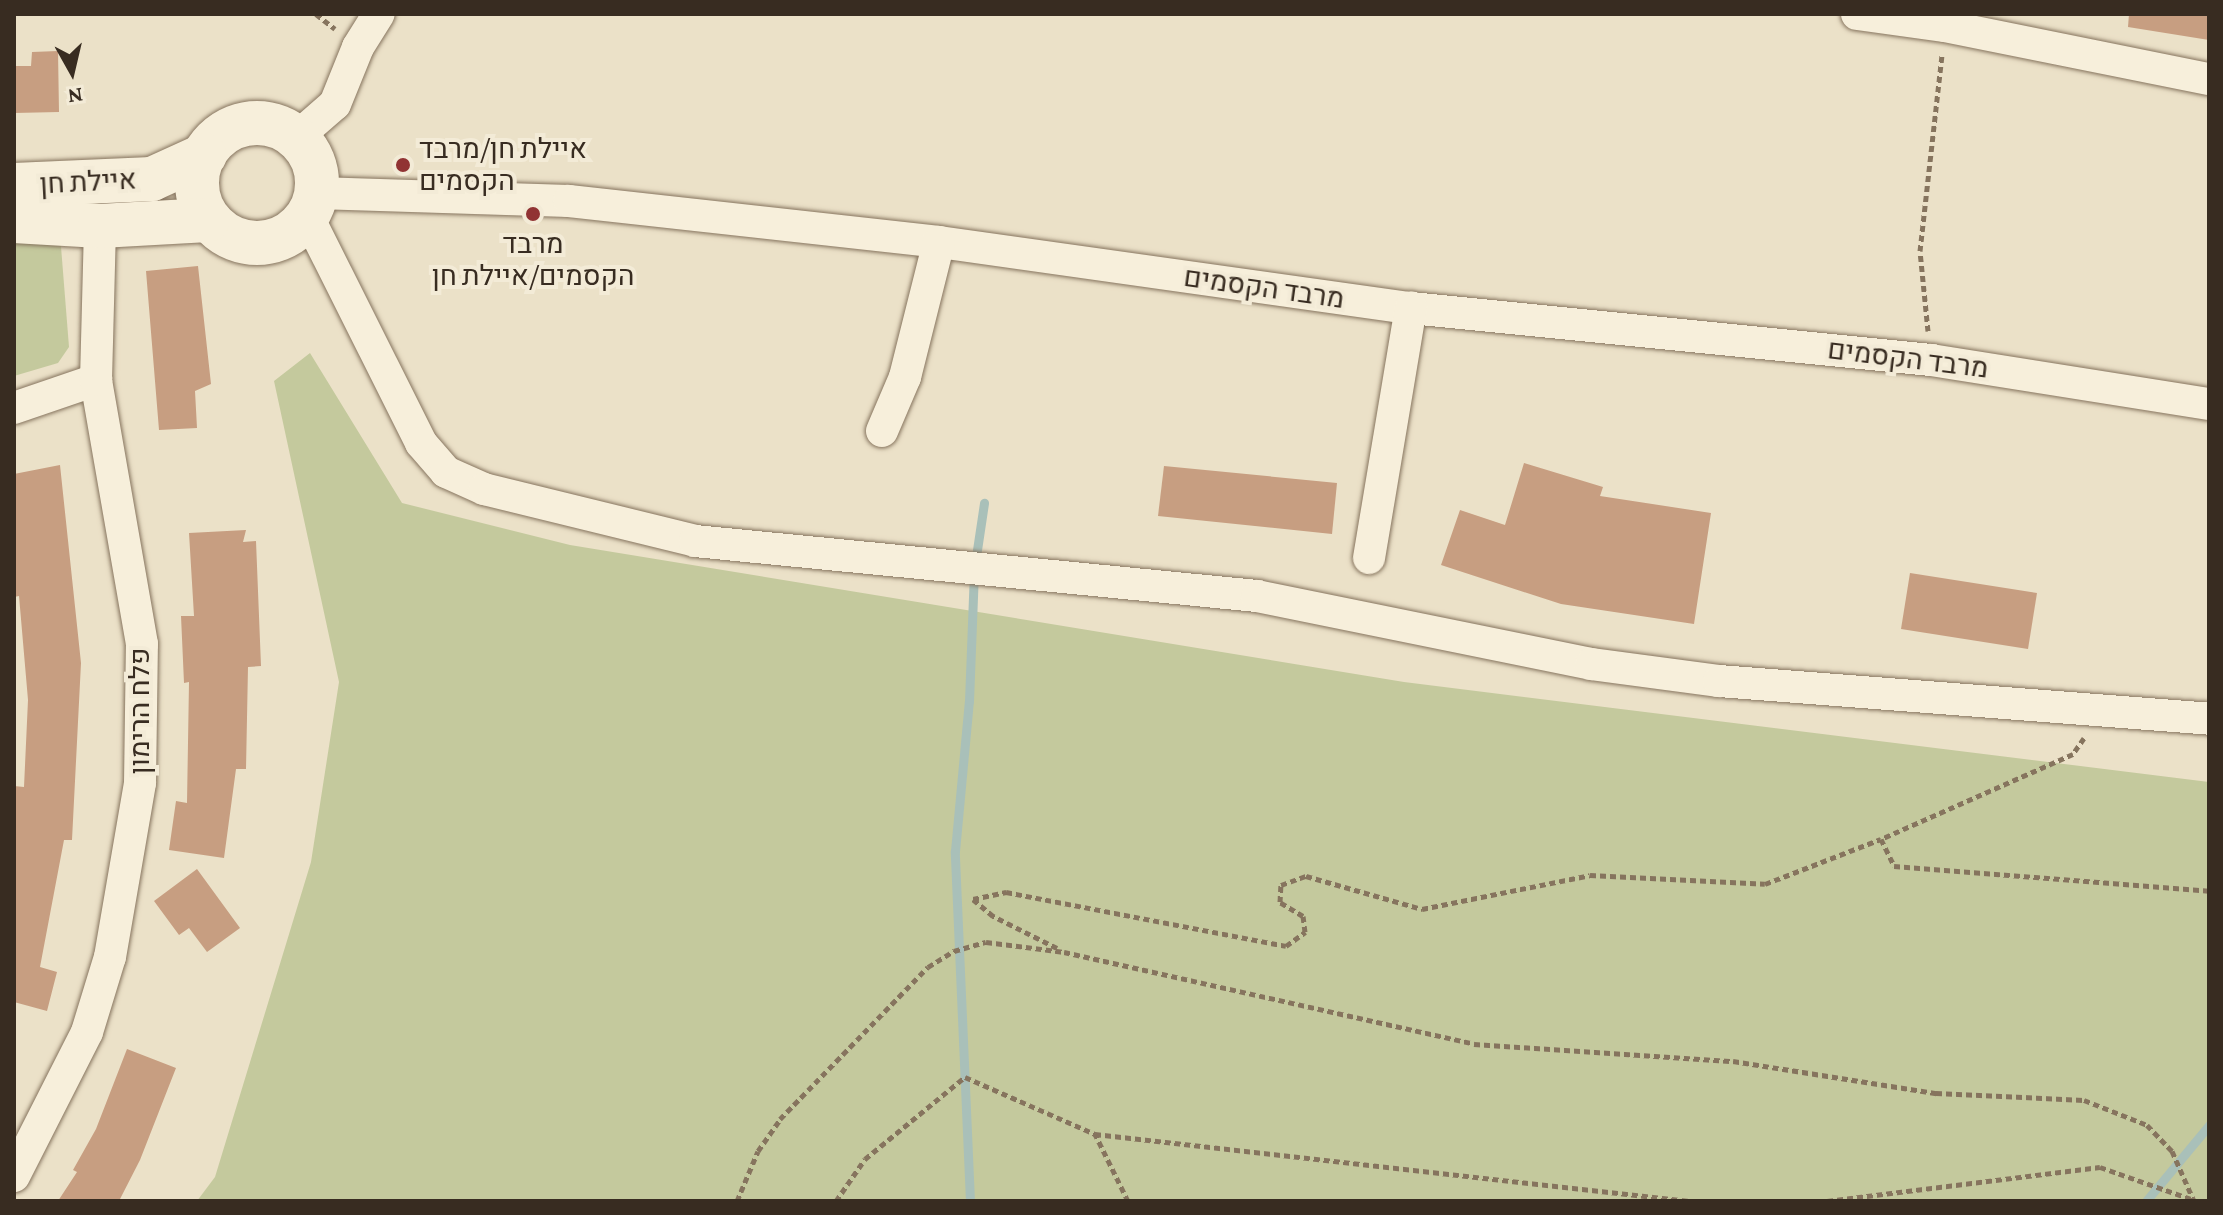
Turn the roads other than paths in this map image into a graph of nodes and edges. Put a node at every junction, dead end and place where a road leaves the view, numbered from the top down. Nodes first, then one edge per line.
1 (379, 14) edge
2 (1857, 14) edge
3 (2209, 79) edge
4 (297, 137) junction
5 (205, 155) junction
6 (14, 185) edge
7 (312, 205) junction
8 (208, 220) junction
9 (14, 221) edge
10 (100, 226) junction
11 (939, 242) junction
12 (1411, 308) junction
13 (96, 380) junction
14 (2209, 404) edge
15 (14, 408) edge
16 (882, 431) dead end
17 (1369, 558) dead end
18 (2209, 719) edge
19 (14, 1176) edge

1 - 4 street
2 - 3 street
4 - 5 street
4 - 7 street
5 - 6 street, איילת חן
5 - 8 street
7 - 8 street
7 - 11 street, מרבד הקסמים
7 - 18 street
8 - 10 street
9 - 10 street
10 - 13 street, פלח הרימון
11 - 12 street, מרבד הקסמים
11 - 16 street
12 - 14 street, מרבד הקסמים
12 - 17 street
13 - 15 street
13 - 19 street, פלח הרימון

